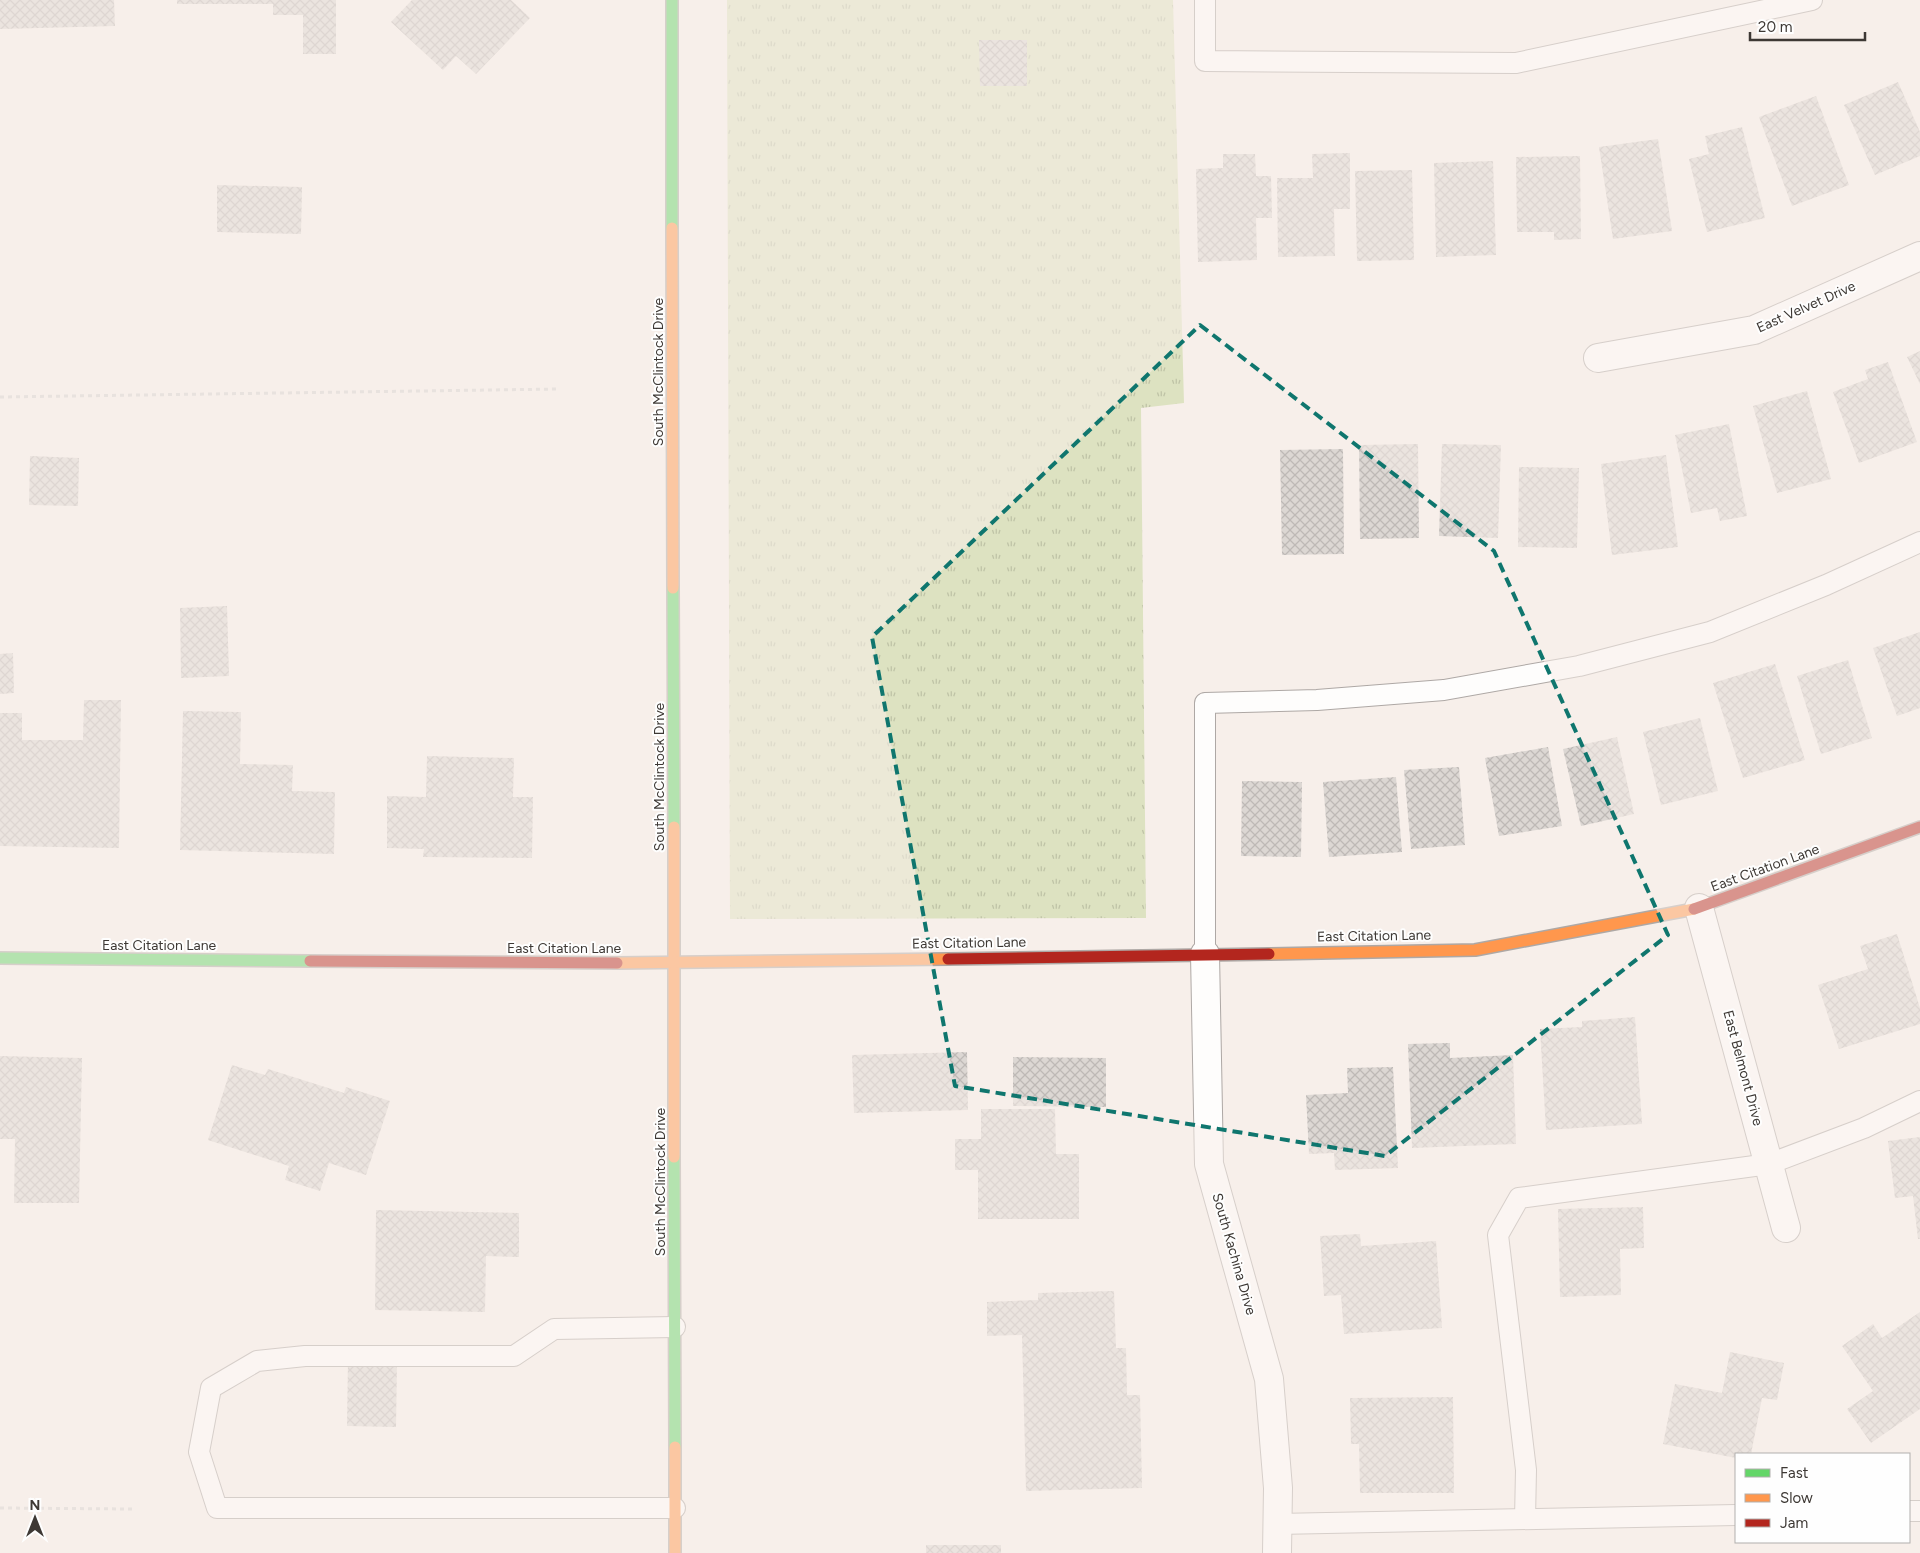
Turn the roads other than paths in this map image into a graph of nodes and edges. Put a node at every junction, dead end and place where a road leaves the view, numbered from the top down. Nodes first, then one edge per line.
1 (672, 0) edge
2 (1204, 0) edge
3 (1812, 0) edge
4 (1920, 256) edge
5 (1598, 358) dead end
6 (1920, 542) edge
7 (1920, 827) edge
8 (1699, 908) junction
9 (1205, 954) junction
10 (0, 958) edge
11 (674, 964) junction
12 (1920, 1102) edge
13 (1769, 1164) junction
14 (1786, 1228) dead end
15 (675, 1327) junction
16 (675, 1508) junction
17 (1735, 1514) edge
18 (1525, 1519) junction
19 (1277, 1524) junction
20 (675, 1553) edge
21 (1277, 1553) edge

1 - 11 street, South McClintock Drive
2 - 3 lane
4 - 5 street, East Velvet Drive
6 - 9 lane
7 - 8 street, East Citation Lane
8 - 9 street, East Citation Lane
8 - 13 street, East Belmont Drive
9 - 11 street, East Citation Lane
9 - 19 street, South Kachina Drive
10 - 11 street, East Citation Lane
11 - 15 street, South McClintock Drive
12 - 13 lane
13 - 14 street, East Belmont Drive
13 - 18 lane
15 - 16 street, South McClintock Drive
15 - 16 lane
16 - 20 street, South McClintock Drive
17 - 18 lane
18 - 19 lane
19 - 21 street, South Kachina Drive

